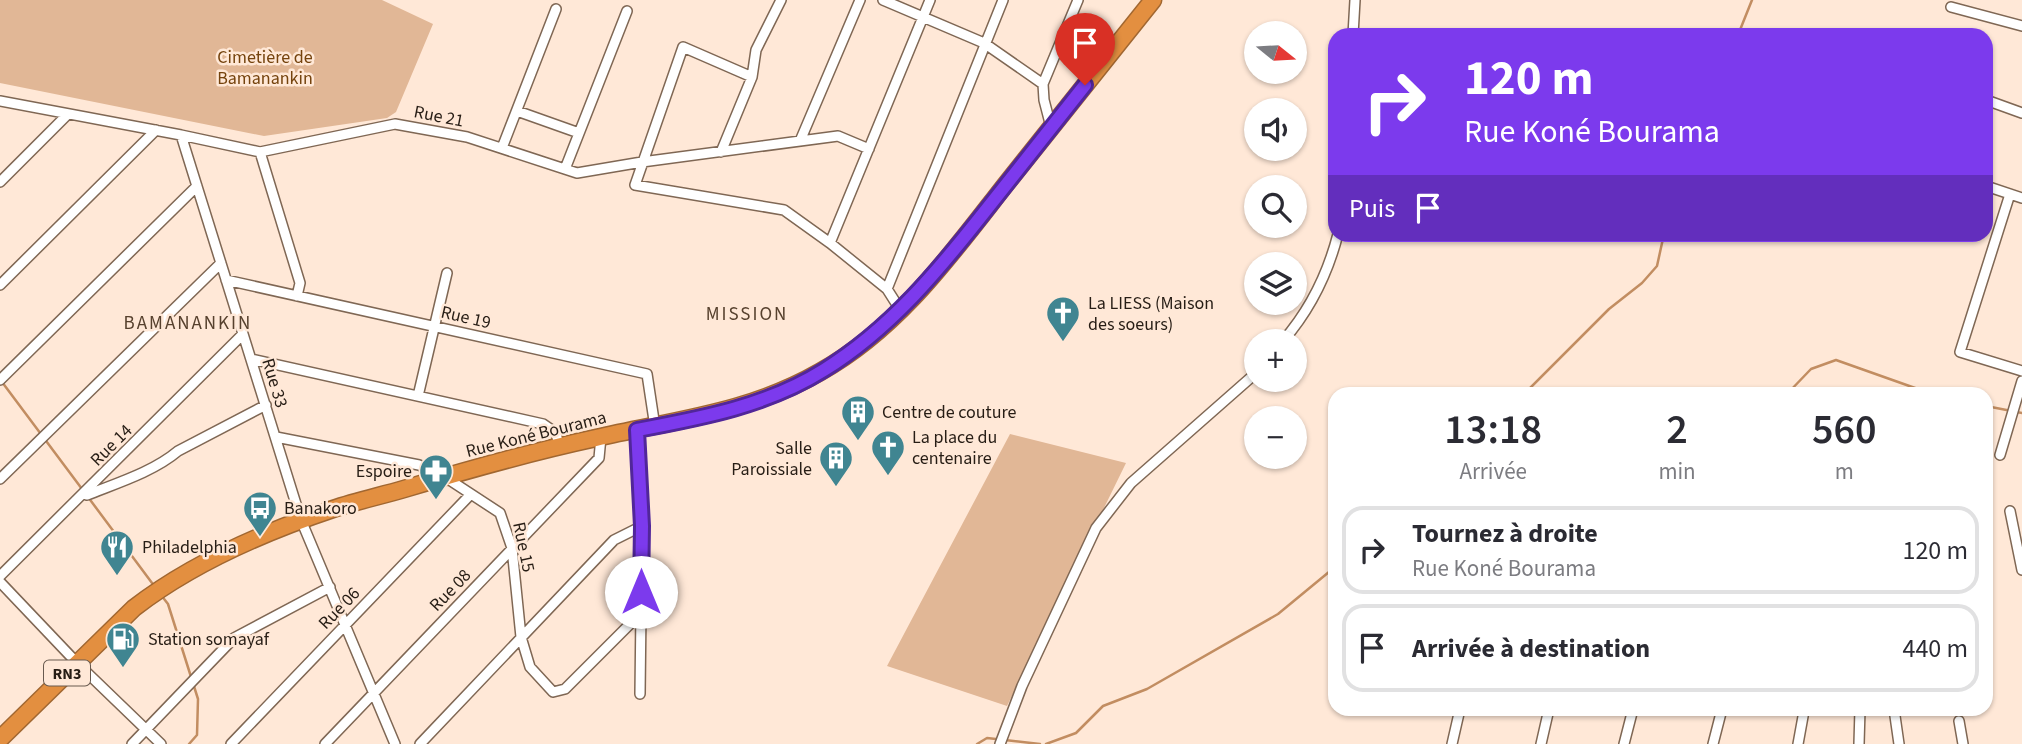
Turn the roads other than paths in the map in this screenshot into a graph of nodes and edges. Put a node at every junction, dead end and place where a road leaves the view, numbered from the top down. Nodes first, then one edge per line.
1 (781, 0) edge
2 (860, 0) edge
3 (883, 0) edge
4 (930, 0) edge
5 (1003, 0) edge
6 (1078, 0) edge
7 (1153, 0) edge
8 (1355, 0) edge
9 (1951, 7) dead end
10 (556, 9) dead end
11 (628, 10) dead end
12 (923, 17) junction
13 (2022, 26) edge
14 (1353, 28) edge
15 (984, 43) junction
16 (752, 77) junction
17 (1043, 84) junction
18 (0, 101) edge
19 (1993, 103) edge
20 (517, 111) junction
21 (2022, 113) edge
22 (68, 114) junction
23 (1052, 127) junction
24 (156, 130) junction
25 (579, 133) junction
26 (181, 135) junction
27 (800, 141) junction
28 (502, 148) junction
29 (869, 149) junction
30 (260, 152) junction
31 (722, 152) junction
32 (642, 162) junction
33 (565, 169) junction
34 (0, 182) edge
35 (197, 186) junction
36 (1993, 188) edge
37 (2010, 194) junction
38 (2022, 198) edge
39 (1336, 242) edge
40 (830, 243) junction
41 (221, 263) junction
42 (447, 272) dead end
43 (226, 280) junction
44 (0, 285) edge
45 (887, 289) junction
46 (297, 296) junction
47 (901, 310) junction
48 (434, 326) junction
49 (1293, 329) edge
50 (243, 334) junction
51 (251, 359) junction
52 (2022, 371) edge
53 (2, 378) edge
54 (2022, 381) edge
55 (1244, 384) edge
56 (418, 396) junction
57 (266, 405) junction
58 (654, 427) junction
59 (637, 430) junction
60 (276, 437) junction
61 (601, 437) junction
62 (559, 446) junction
63 (2000, 455) dead end
64 (445, 477) junction
65 (0, 479) edge
66 (471, 494) junction
67 (83, 495) junction
68 (2010, 511) dead end
69 (301, 520) junction
70 (642, 526) junction
71 (512, 548) junction
72 (2022, 570) edge
73 (0, 576) edge
74 (0, 582) edge
75 (330, 587) junction
76 (641, 613) junction
77 (345, 625) junction
78 (521, 637) junction
79 (77, 663) junction
80 (374, 692) junction
81 (640, 694) dead end
82 (1458, 716) edge
83 (1547, 716) edge
84 (1631, 716) edge
85 (1719, 716) edge
86 (1803, 716) edge
87 (1860, 716) edge
88 (1895, 716) edge
89 (1959, 721) dead end
90 (146, 729) junction
91 (0, 739) edge
92 (132, 744) edge
93 (161, 744) edge
94 (231, 744) edge
95 (325, 744) edge
96 (395, 744) edge
97 (419, 744) edge
98 (1000, 744) edge
99 (1452, 744) edge
100 (1541, 744) edge
101 (1625, 744) edge
102 (1713, 744) edge
103 (1798, 744) edge
104 (1859, 744) edge
105 (1899, 744) edge
106 (1963, 744) edge

1 - 16 street
2 - 27 street
3 - 12 street
4 - 12 street
5 - 15 street
6 - 17 street
7 - 23 highway, Rue Koné Bourama / RN3
8 - 14 street
9 - 13 street
10 - 20 street
11 - 25 street
12 - 15 street
12 - 29 street
15 - 17 street
15 - 45 street
16 - 31 street
16 - 32 street
17 - 23 street
18 - 22 street, Rue 21
19 - 21 street
20 - 25 street
20 - 28 street
22 - 24 street, Rue 21
22 - 34 street
23 - 47 highway, Rue Koné Bourama / RN3
24 - 26 street, Rue 21
24 - 44 street
25 - 33 street
26 - 30 street, Rue 21
26 - 35 street, Rue 33
27 - 29 street, Rue 21
27 - 31 street, Rue 21
28 - 30 street, Rue 21
28 - 33 street, Rue 21
29 - 40 street
30 - 46 street
31 - 32 street, Rue 21
32 - 33 street, Rue 21
32 - 40 street
35 - 41 street, Rue 33
35 - 53 street
36 - 37 street
37 - 38 street
37 - 52 street
39 - 49 street
40 - 45 street
41 - 43 street, Rue 33
41 - 65 street
42 - 48 street
43 - 46 street, Rue 19
43 - 50 street, Rue 33
45 - 47 street
46 - 48 street, Rue 19
47 - 58 highway, Rue Koné Bourama / RN3
48 - 56 street
48 - 58 street, Rue 19
50 - 51 street, Rue 33
50 - 67 street, Rue 14
51 - 56 street
51 - 57 street, Rue 33
54 - 63 street
55 - 98 street
56 - 62 street
57 - 60 street, Rue 33
57 - 67 street
58 - 59 highway, Rue Koné Bourama / RN3
59 - 61 highway, Rue Koné Bourama / RN3
59 - 70 street
60 - 64 street, Rue 15
60 - 69 street, Rue 33
61 - 62 highway, Rue Koné Bourama / RN3
61 - 71 street, Rue 08
62 - 64 highway, Rue Koné Bourama / RN3
64 - 66 street, Rue 15
64 - 69 highway, Rue Koné Bourama / RN3
66 - 71 street, Rue 15
66 - 77 street, Rue 06
67 - 73 street, Rue 14
68 - 72 street
69 - 75 street, Rue 33
69 - 79 highway, Rue Koné Bourama / RN3
70 - 76 street
70 - 78 street
71 - 78 street, Rue 15
71 - 80 street, Rue 08
74 - 79 street
75 - 77 street, Rue 33
75 - 90 street
76 - 78 street, Rue 15
76 - 81 street
77 - 80 street, Rue 33
77 - 94 street, Rue 06
78 - 97 street
79 - 90 street
79 - 91 highway, Rue Koné Bourama / RN3
80 - 95 street, Rue 08
80 - 96 street, Rue 33
82 - 99 street
83 - 100 street
84 - 101 street
85 - 102 street
86 - 103 street
87 - 104 street
88 - 105 street
89 - 106 street
90 - 92 street
90 - 93 street

